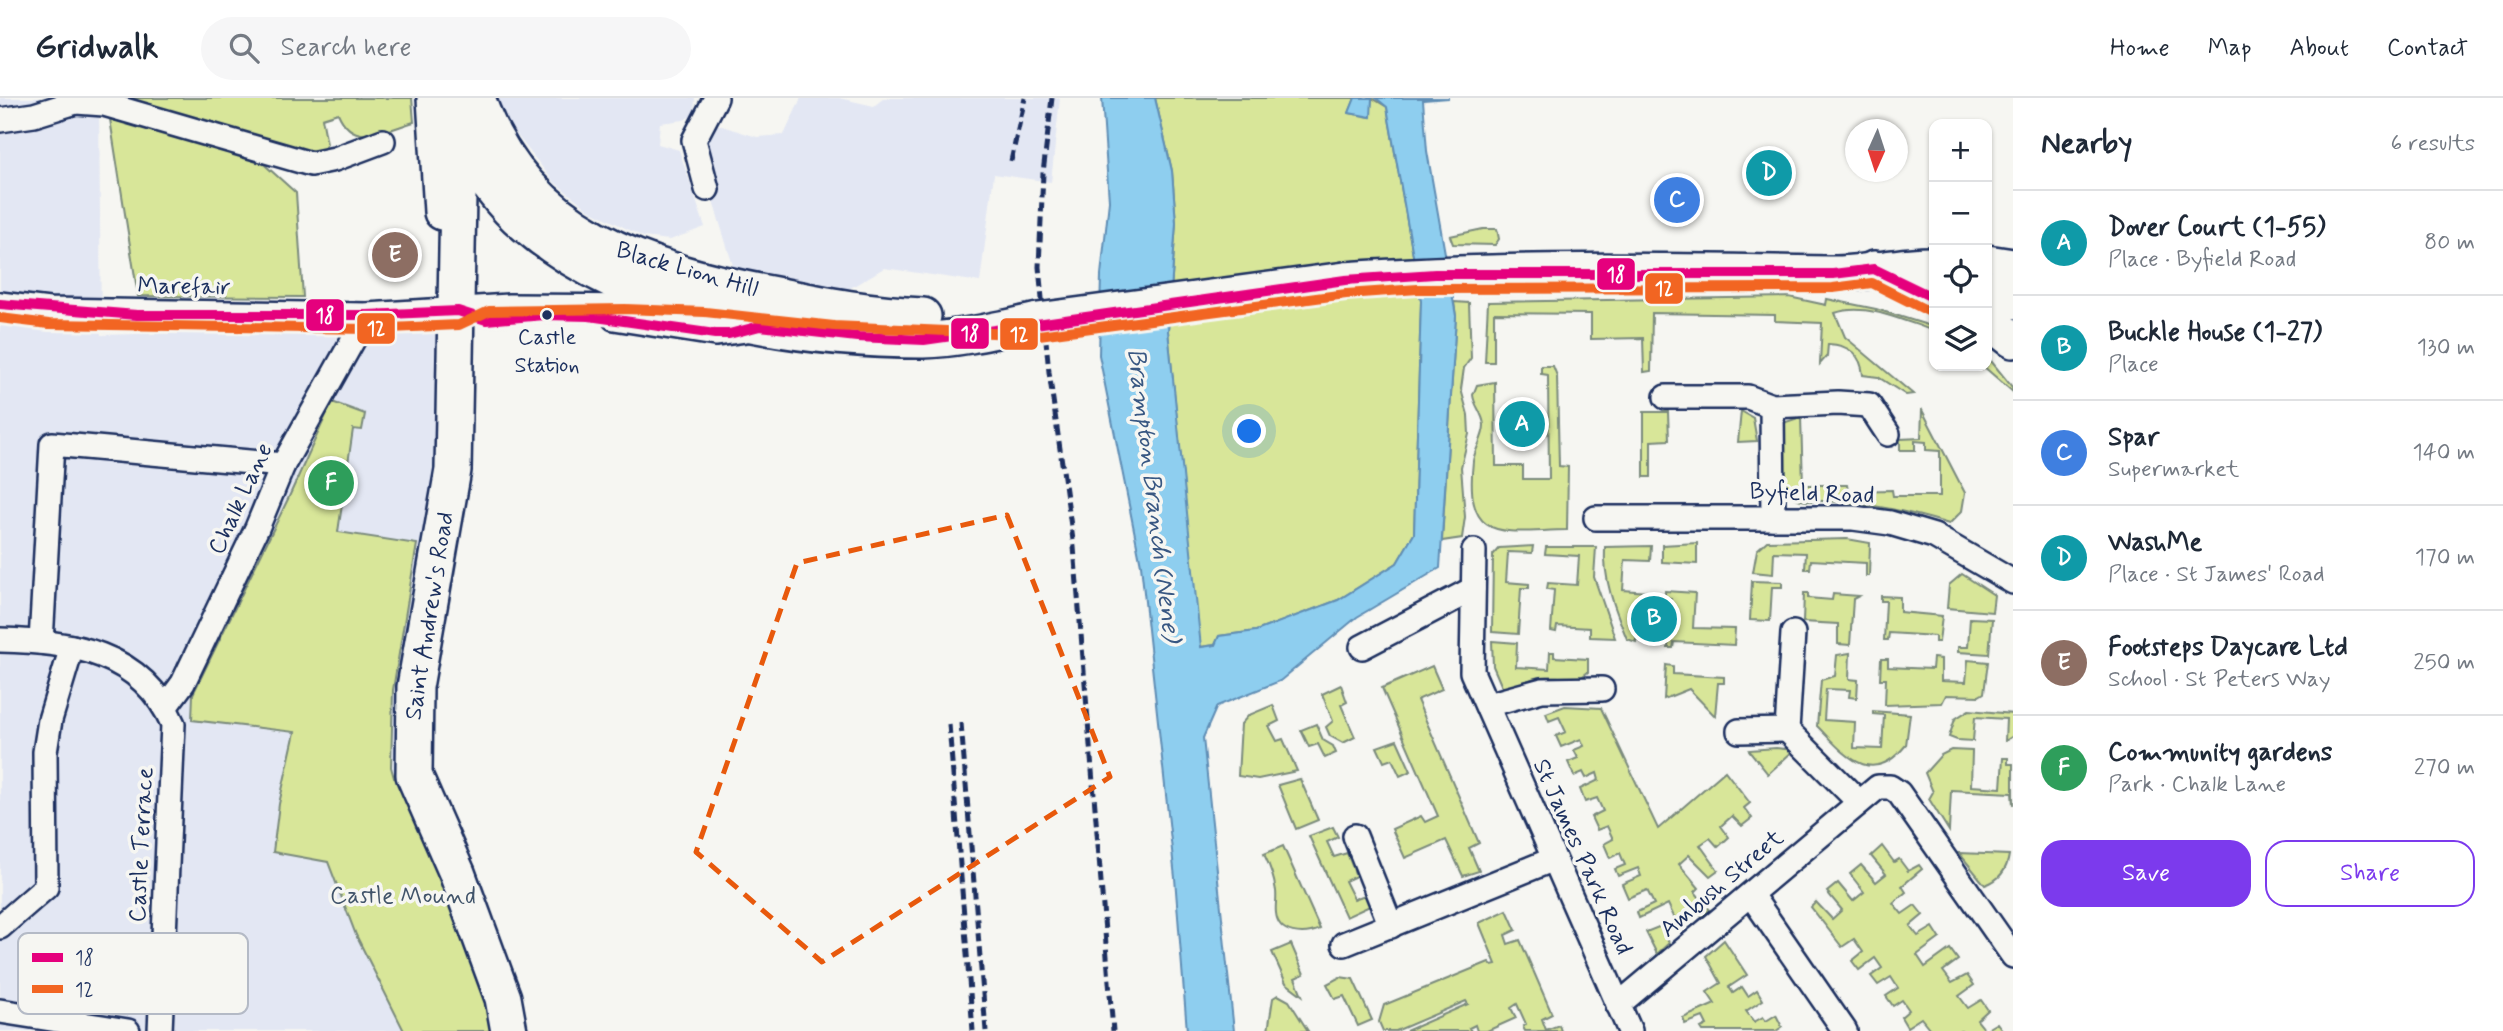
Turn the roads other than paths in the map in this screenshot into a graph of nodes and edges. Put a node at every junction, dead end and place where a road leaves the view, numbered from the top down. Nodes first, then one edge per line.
1 (437, 98) edge
2 (461, 98) edge
3 (477, 98) edge
4 (716, 98) edge
5 (0, 120) edge
6 (383, 141) dead end
7 (467, 152) junction
8 (707, 190) dead end
9 (1992, 264) edge
10 (1929, 265) edge
11 (2013, 267) edge
12 (1874, 269) junction
13 (1992, 290) edge
14 (653, 296) junction
15 (1929, 296) edge
16 (2013, 300) edge
17 (0, 303) edge
18 (689, 308) junction
19 (458, 311) junction
20 (884, 314) junction
21 (368, 315) junction
22 (1992, 324) edge
23 (760, 326) junction
24 (924, 328) junction
25 (2013, 340) edge
26 (1666, 397) dead end
27 (1772, 407) junction
28 (1888, 434) dead end
29 (283, 465) junction
30 (1596, 518) dead end
31 (1773, 518) junction
32 (1474, 551) dead end
33 (2013, 582) edge
34 (1473, 589) junction
35 (1793, 633) dead end
36 (0, 640) edge
37 (41, 642) junction
38 (72, 647) junction
39 (1362, 647) dead end
40 (1602, 689) dead end
41 (1487, 705) junction
42 (166, 706) junction
43 (1787, 730) junction
44 (1739, 731) dead end
45 (1859, 802) junction
46 (1355, 836) dead end
47 (1554, 859) junction
48 (1751, 895) junction
49 (1391, 926) junction
50 (0, 927) edge
51 (165, 933) edge
52 (1344, 944) dead end
53 (2013, 956) edge
54 (1618, 1005) junction
55 (0, 1011) edge
56 (18, 1014) edge
57 (19, 1014) edge
58 (128, 1031) edge
59 (509, 1031) edge
60 (1630, 1031) edge
61 (1845, 1031) edge

1 - 7 main road, Black Lion Hill
1 - 19 main road
2 - 7 main road
3 - 20 main road, Black Lion Hill
4 - 8 street
5 - 6 street
7 - 14 main road, Black Lion Hill
7 - 19 main road, Saint Andrew's Road
9 - 11 main road
10 - 12 main road
12 - 15 main road
12 - 24 main road, bridge
13 - 16 main road
14 - 18 main road, Black Lion Hill
14 - 19 street, Black Lion Hill
14 - 20 street, Black Lion Hill
17 - 21 street, Marefair
18 - 19 street, Black Lion Hill
18 - 23 main road, Black Lion Hill
19 - 21 street, Black Lion Hill
19 - 23 street, Black Lion Hill
19 - 59 main road, Saint Andrew's Road
20 - 24 main road, Black Lion Hill
21 - 29 street, Chalk Lane
22 - 25 main road
23 - 24 main road, Black Lion Hill
26 - 27 street
27 - 28 street
27 - 31 street
29 - 37 street
29 - 42 street, Chalk Lane
30 - 31 street, Byfield Road
31 - 33 street, Byfield Road
32 - 34 street, St James Park Road
34 - 39 street
34 - 41 street, St James Park Road
35 - 43 street
36 - 37 street
37 - 38 street
38 - 42 street
38 - 50 street
40 - 41 street
41 - 47 street, St James Park Road
42 - 51 street, Castle Terrace
43 - 44 street
43 - 45 street
45 - 48 street, Ambush Street
45 - 53 street, Ambush Street
46 - 49 street
47 - 49 street
47 - 54 street, St James Park Road
48 - 54 street, Ambush Street
48 - 61 street
49 - 52 street
54 - 60 street, St James Park Road
55 - 56 street
57 - 58 street

